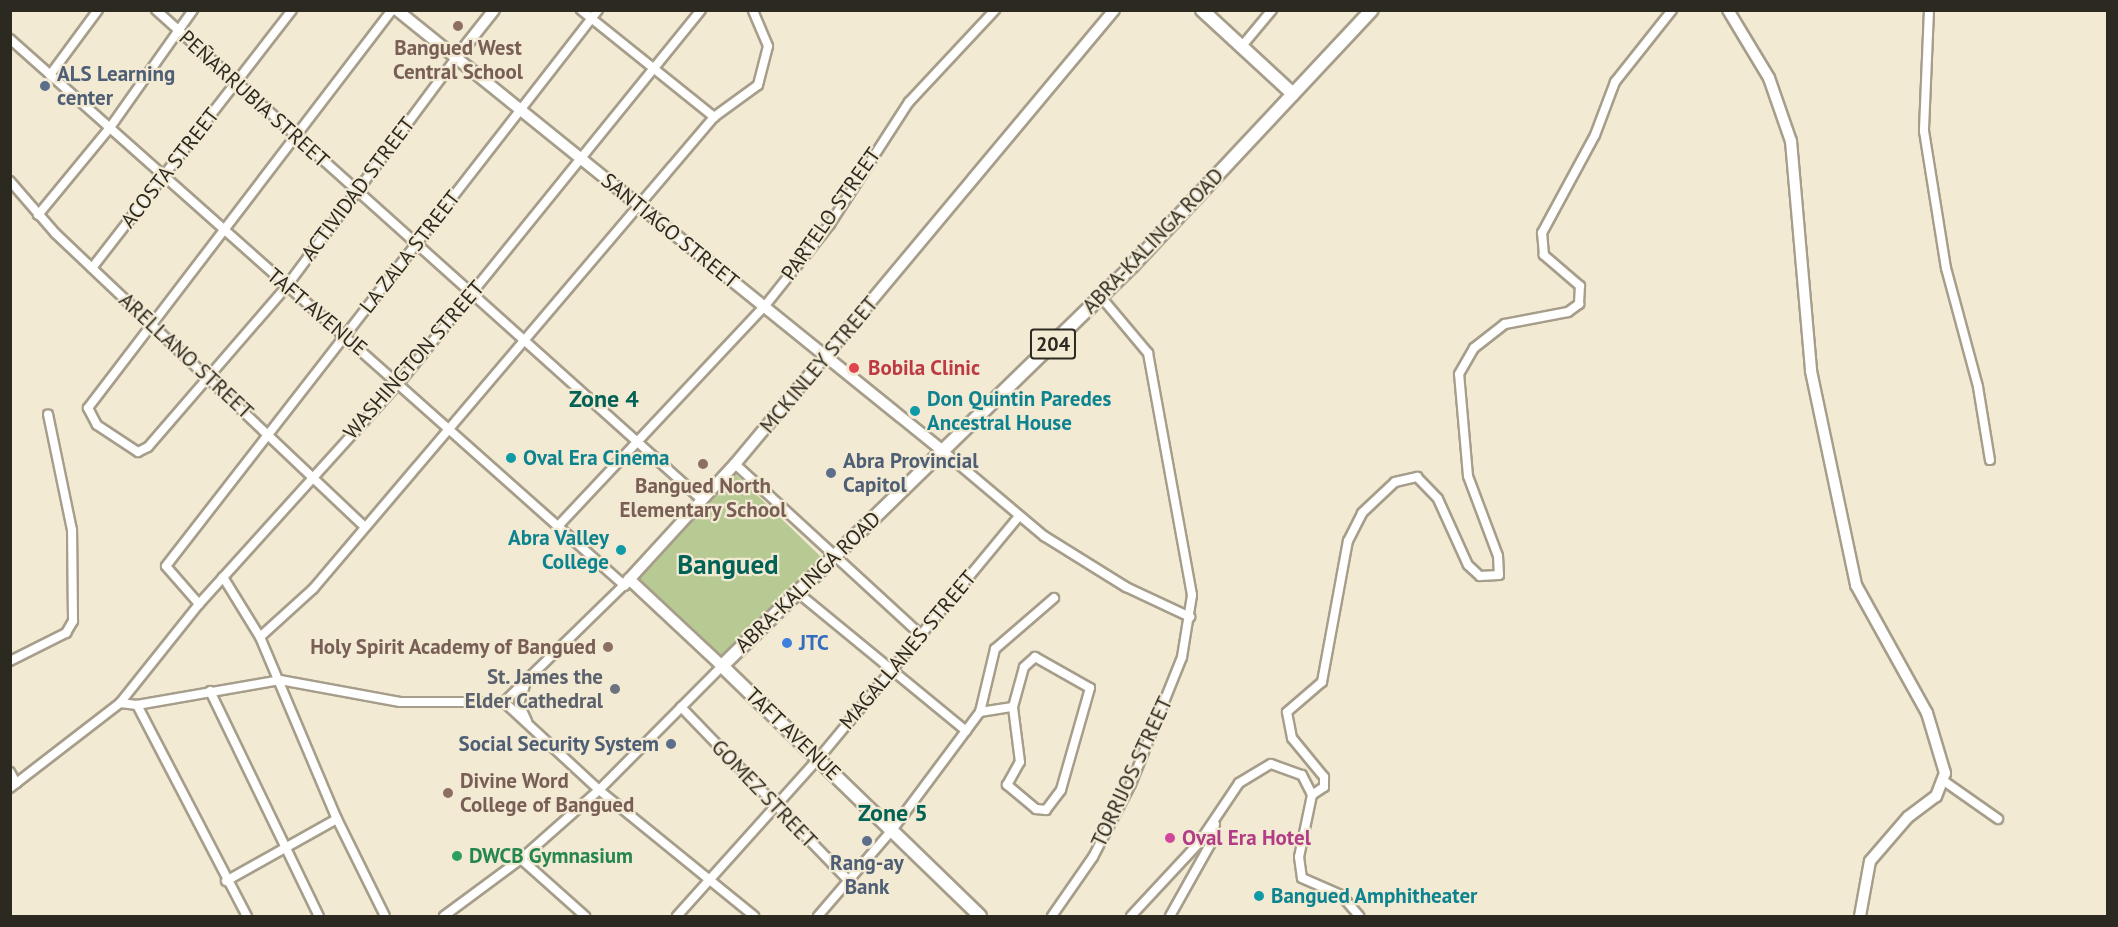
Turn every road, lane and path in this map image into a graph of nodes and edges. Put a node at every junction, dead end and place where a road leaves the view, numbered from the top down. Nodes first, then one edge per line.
1 (98, 10) edge
2 (156, 10) edge
3 (193, 10) edge
4 (292, 10) edge
5 (392, 10) edge
6 (397, 10) edge
7 (494, 10) edge
8 (581, 10) edge
9 (598, 10) edge
10 (701, 10) edge
11 (753, 10) edge
12 (995, 10) edge
13 (1114, 10) edge
14 (1202, 10) edge
15 (1272, 10) edge
16 (1372, 10) edge
17 (1672, 10) edge
18 (1728, 10) edge
19 (1929, 10) edge
20 (592, 18) junction
21 (179, 31) junction
22 (10, 39) edge
23 (1242, 46) junction
24 (456, 58) junction
25 (654, 70) junction
26 (50, 75) junction
27 (236, 83) junction
28 (1293, 94) junction
29 (521, 110) junction
30 (714, 117) junction
31 (109, 129) junction
32 (296, 139) junction
33 (580, 158) junction
34 (162, 178) junction
35 (10, 181) edge
36 (356, 191) junction
37 (639, 206) junction
38 (38, 215) junction
39 (223, 232) junction
40 (417, 243) junction
41 (92, 268) junction
42 (286, 287) junction
43 (474, 291) junction
44 (1101, 297) junction
45 (764, 306) junction
46 (155, 322) junction
47 (345, 336) junction
48 (525, 338) junction
49 (825, 357) junction
50 (212, 378) junction
51 (399, 383) junction
52 (48, 414) dead end
53 (448, 427) junction
54 (269, 434) junction
55 (639, 440) junction
56 (943, 451) junction
57 (1990, 460) dead end
58 (735, 464) junction
59 (314, 474) junction
60 (701, 499) junction
61 (1019, 516) junction
62 (560, 524) junction
63 (365, 527) junction
64 (837, 555) junction
65 (222, 577) junction
66 (626, 582) junction
67 (797, 592) junction
68 (1054, 598) dead end
69 (199, 604) junction
70 (1190, 617) junction
71 (921, 635) junction
72 (260, 637) junction
73 (10, 661) edge
74 (722, 666) junction
75 (892, 670) junction
76 (280, 680) junction
77 (527, 680) junction
78 (210, 691) junction
79 (504, 702) junction
80 (120, 703) junction
81 (137, 705) junction
82 (681, 707) junction
83 (1013, 707) junction
84 (980, 712) junction
85 (531, 726) junction
86 (966, 731) junction
87 (819, 758) junction
88 (10, 772) edge
89 (1944, 781) junction
90 (13, 785) edge
91 (599, 790) junction
92 (1312, 795) junction
93 (774, 806) junction
94 (1216, 817) junction
95 (337, 819) junction
96 (1998, 819) dead end
97 (892, 830) junction
98 (285, 848) junction
99 (521, 859) junction
100 (709, 880) junction
101 (848, 880) junction
102 (226, 881) junction
103 (247, 916) edge
104 (319, 916) edge
105 (385, 916) edge
106 (444, 916) edge
107 (585, 916) edge
108 (677, 916) edge
109 (754, 916) edge
110 (818, 916) edge
111 (980, 916) edge
112 (1052, 916) edge
113 (1131, 916) edge
114 (1170, 916) edge
115 (1359, 916) edge
116 (1860, 916) edge

1 - 26 street
2 - 21 street, PEÑARRUBIA STREET
3 - 21 street
4 - 27 street, ACOSTA STREET
5 - 32 street
6 - 24 street, SANTIAGO STREET
7 - 24 street, ACTIVIDAD STREET
8 - 20 street
9 - 20 street, LA ZALA STREET
10 - 25 street, WASHINGTON STREET
11 - 30 street
12 - 45 street, PARTELO STREET
13 - 49 street, MCKINLEY STREET
14 - 23 main road
15 - 23 street
16 - 28 main road, ABRA-KALINGA ROAD / 204
17 - 92 street
18 - 89 street
19 - 57 street
20 - 25 street
20 - 29 street, LA ZALA STREET
21 - 27 street, PEÑARRUBIA STREET
21 - 31 street
22 - 26 street, TAFT AVENUE
23 - 28 main road
24 - 29 street, SANTIAGO STREET
24 - 36 street, ACTIVIDAD STREET
25 - 30 street
25 - 33 street, WASHINGTON STREET
26 - 31 street, TAFT AVENUE
27 - 32 street, PEÑARRUBIA STREET
27 - 34 street, ACOSTA STREET
28 - 44 main road, ABRA-KALINGA ROAD / 204
29 - 33 street, SANTIAGO STREET
29 - 40 street, LA ZALA STREET
30 - 37 street
31 - 34 street, TAFT AVENUE
31 - 38 street
32 - 36 street, PEÑARRUBIA STREET
32 - 39 street
33 - 37 street, SANTIAGO STREET
33 - 43 street, WASHINGTON STREET
34 - 39 street, TAFT AVENUE
34 - 41 street, ACOSTA STREET
35 - 38 street, ARELLANO STREET
36 - 40 street, PEÑARRUBIA STREET
36 - 42 street, ACTIVIDAD STREET
37 - 45 street, SANTIAGO STREET
37 - 48 street
38 - 41 street, ARELLANO STREET
39 - 42 street, TAFT AVENUE
39 - 46 street
40 - 43 street, PEÑARRUBIA STREET
40 - 47 street, LA ZALA STREET
41 - 46 street, ARELLANO STREET
42 - 47 street, TAFT AVENUE
42 - 50 street, ACTIVIDAD STREET
43 - 48 street, PEÑARRUBIA STREET
43 - 51 street, WASHINGTON STREET
44 - 56 main road, ABRA-KALINGA ROAD / 204
44 - 70 street, TORRIJOS STREET
45 - 49 street, SANTIAGO STREET
45 - 55 street, PARTELO STREET
46 - 50 street, ARELLANO STREET
46 - 50 street, ACTIVIDAD STREET
47 - 51 street, TAFT AVENUE
47 - 54 street, LA ZALA STREET
48 - 53 street
48 - 55 street, PEÑARRUBIA STREET
49 - 56 street, SANTIAGO STREET
49 - 58 street, MCKINLEY STREET
50 - 54 street, ARELLANO STREET
51 - 53 street, TAFT AVENUE
51 - 59 street, WASHINGTON STREET
52 - 73 street
53 - 62 street, TAFT AVENUE
53 - 63 street
54 - 59 street, ARELLANO STREET
54 - 69 street, LA ZALA STREET
55 - 60 street, PEÑARRUBIA STREET
55 - 62 street, PARTELO STREET
56 - 61 street
56 - 64 main road, ABRA-KALINGA ROAD / 204
58 - 60 street, MCKINLEY STREET
58 - 64 street
59 - 63 street, ARELLANO STREET
59 - 65 street, WASHINGTON STREET
60 - 66 street, MCKINLEY STREET
61 - 70 street
61 - 71 street, MAGALLANES STREET
62 - 66 street, TAFT AVENUE
63 - 72 street
64 - 67 main road, ABRA-KALINGA ROAD / 204
64 - 71 street
65 - 69 street, WASHINGTON STREET
65 - 72 street
66 - 74 street, TAFT AVENUE
66 - 77 street, MCKINLEY STREET
67 - 74 main road, ABRA-KALINGA ROAD / 204
67 - 75 street
68 - 84 street
69 - 80 street, WASHINGTON STREET
70 - 112 street, TORRIJOS STREET
71 - 75 street, MAGALLANES STREET
72 - 76 street
74 - 82 street
74 - 87 main road, TAFT AVENUE
75 - 86 street
75 - 87 street, MAGALLANES STREET
76 - 78 street
76 - 79 street
76 - 95 street
77 - 79 street, MCKINLEY STREET
77 - 85 street
78 - 81 street
78 - 98 street
79 - 85 street
80 - 81 street
80 - 90 street, WASHINGTON STREET
81 - 102 street
82 - 91 street
82 - 93 street, GOMEZ STREET
83 - 83 street
83 - 84 street
84 - 86 street
85 - 91 street
86 - 97 street
87 - 93 street, MAGALLANES STREET
87 - 97 main road, TAFT AVENUE
88 - 90 street
89 - 96 street
89 - 116 street
91 - 99 street
91 - 100 street
92 - 94 street
92 - 115 street
93 - 100 street, MAGALLANES STREET
93 - 101 street, GOMEZ STREET
94 - 113 street
94 - 114 street
95 - 98 street
95 - 105 street
97 - 101 street
97 - 111 main road, TAFT AVENUE
98 - 102 street
98 - 104 street
99 - 106 street
99 - 107 street
100 - 108 street, MAGALLANES STREET
100 - 109 street
101 - 110 street
102 - 103 street

